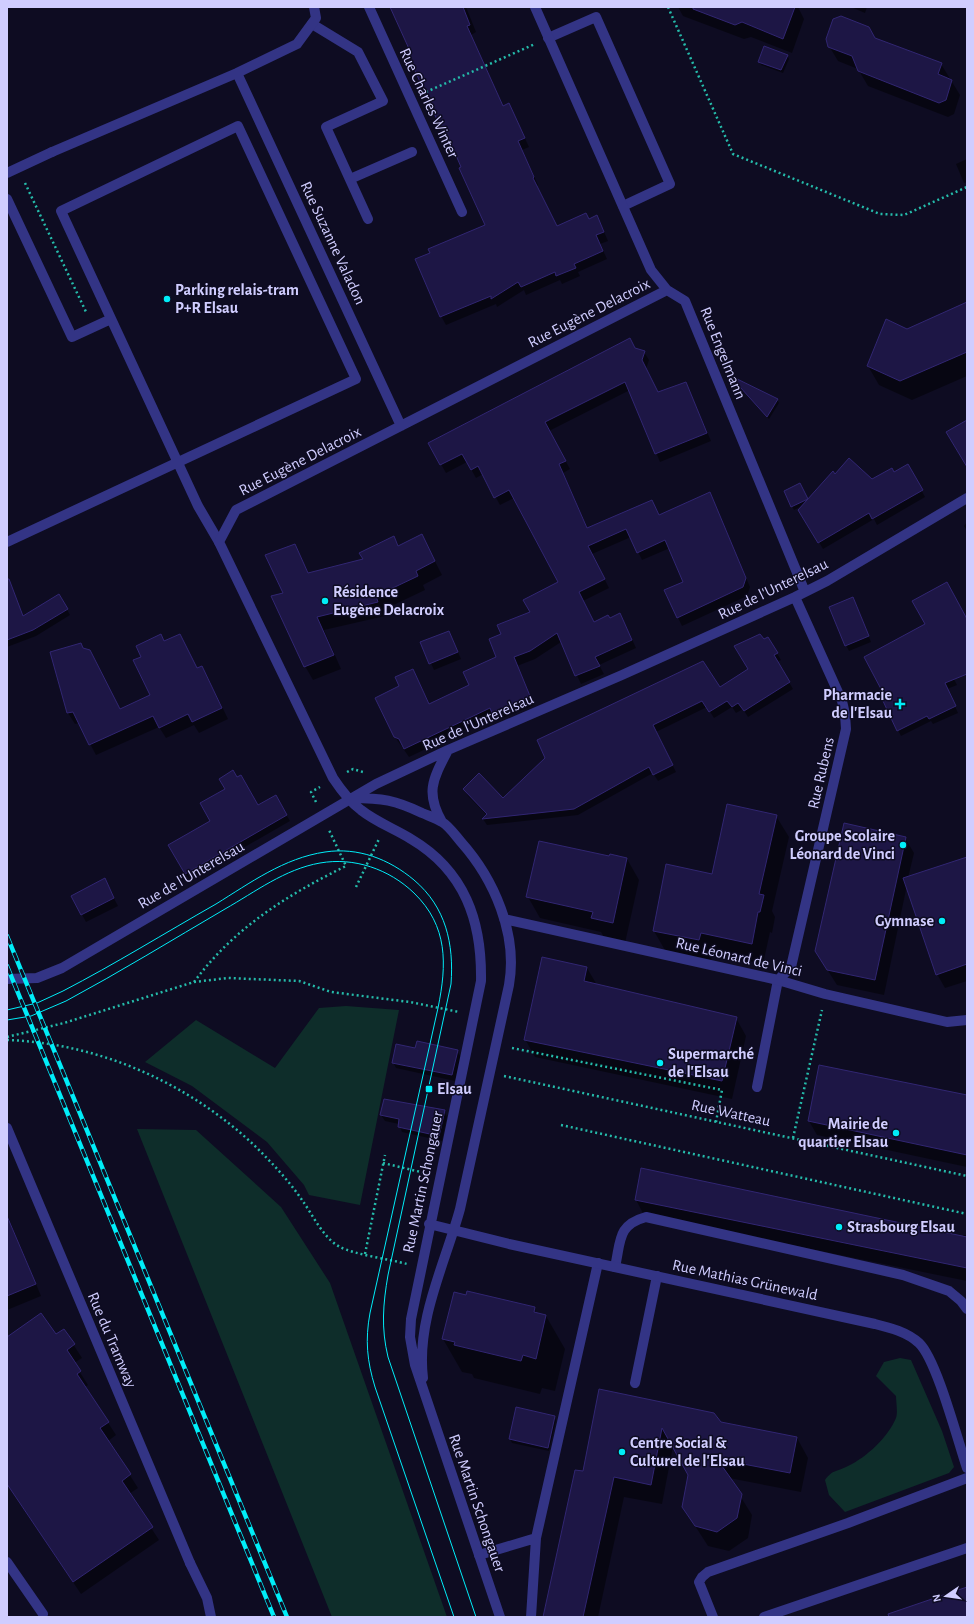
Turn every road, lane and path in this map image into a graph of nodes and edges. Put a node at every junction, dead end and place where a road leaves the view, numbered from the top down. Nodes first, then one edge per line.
1 (314, 7) edge
2 (369, 7) edge
3 (535, 7) edge
4 (668, 7) edge
5 (312, 24) junction
6 (548, 38) junction
7 (237, 73) junction
8 (411, 99) junction
9 (412, 152) dead end
10 (18, 168) junction
11 (7, 173) edge
12 (350, 179) junction
13 (967, 187) edge
14 (7, 199) edge
15 (623, 206) junction
16 (462, 212) dead end
17 (368, 219) dead end
18 (667, 290) junction
19 (111, 319) junction
20 (93, 327) junction
21 (401, 426) junction
22 (178, 462) junction
23 (967, 498) edge
24 (7, 542) edge
25 (219, 542) junction
26 (804, 592) junction
27 (795, 597) junction
28 (448, 750) junction
29 (364, 772) dead end
30 (333, 778) junction
31 (311, 792) dead end
32 (350, 798) junction
33 (442, 822) junction
34 (346, 866) dead end
35 (504, 919) junction
36 (7, 979) edge
37 (778, 980) junction
38 (194, 982) junction
39 (825, 994) junction
40 (417, 1004) junction
41 (416, 1010) dead end
42 (474, 1015) junction
43 (967, 1020) edge
44 (7, 1039) edge
45 (496, 1045) junction
46 (490, 1073) junction
47 (758, 1087) dead end
48 (716, 1122) junction
49 (561, 1125) dead end
50 (7, 1128) edge
51 (793, 1138) junction
52 (385, 1155) dead end
53 (967, 1176) edge
54 (967, 1214) edge
55 (429, 1224) junction
56 (454, 1231) junction
57 (365, 1254) junction
58 (598, 1263) junction
59 (420, 1267) junction
60 (615, 1267) junction
61 (657, 1276) junction
62 (967, 1309) edge
63 (635, 1383) dead end
64 (426, 1398) junction
65 (967, 1468) edge
66 (967, 1478) edge
67 (536, 1538) junction
68 (967, 1548) edge
69 (479, 1555) junction
70 (7, 1562) edge
71 (42, 1614) dead end
72 (211, 1617) edge
73 (500, 1617) edge
74 (531, 1617) edge
75 (713, 1617) edge
76 (764, 1617) edge

1 - 5 street
2 - 8 street, Rue Charles Winter
3 - 6 street, Rue Engelmann
4 - 13 path
5 - 7 street
5 - 12 street
6 - 8 path
6 - 15 street, Rue Engelmann
6 - 15 street
7 - 10 street
7 - 21 street, Rue Suzanne Valadon
8 - 16 street, Rue Charles Winter
9 - 12 street
10 - 11 street
10 - 20 path
12 - 17 street
14 - 20 street
15 - 18 street, Rue Engelmann
18 - 21 street, Rue Eugène Delacroix
18 - 26 street, Rue Engelmann
19 - 20 street
19 - 22 street
19 - 22 street
21 - 25 street, Rue Eugène Delacroix
22 - 24 street
22 - 25 street
23 - 26 street, Rue de l'Unterelsau
25 - 30 street
26 - 27 street, Rue de l'Unterelsau
27 - 28 street, Rue de l'Unterelsau
27 - 37 street, Rue Rubens
28 - 32 street, Rue de l'Unterelsau
28 - 33 street
29 - 30 path
30 - 31 path
30 - 32 street
32 - 33 street, Rue Martin Schongauer
32 - 36 street, Rue de l'Unterelsau
32 - 42 street, Rue Martin Schongauer
33 - 35 street, Rue Martin Schongauer
34 - 38 path
35 - 37 street, Rue Léonard de Vinci
35 - 45 street, Rue Martin Schongauer
37 - 39 street, Rue Léonard de Vinci
37 - 47 street
38 - 40 path
38 - 44 path
39 - 43 street, Rue Léonard de Vinci
39 - 51 path
40 - 41 path
40 - 42 path
42 - 55 street, Rue Martin Schongauer
44 - 57 path
45 - 46 street, Rue Martin Schongauer
45 - 48 path
46 - 48 path, Rue Watteau
46 - 56 street, Rue Martin Schongauer
48 - 51 path, Rue Watteau
49 - 54 path
50 - 72 street, Rue du Tramway
51 - 53 path, Rue Watteau
52 - 57 path
55 - 56 street, Rue Mathias Grünewald
55 - 59 street, Rue Martin Schongauer
56 - 58 street, Rue Mathias Grünewald
56 - 64 street, Rue Martin Schongauer
57 - 59 path
58 - 60 street, Rue Mathias Grünewald
58 - 67 street
59 - 64 street, Rue Martin Schongauer
60 - 61 street, Rue Mathias Grünewald
60 - 62 street
61 - 63 street
61 - 65 street, Rue Mathias Grünewald
64 - 69 street, Rue Martin Schongauer
66 - 75 street
67 - 69 street
67 - 74 street
68 - 76 street
69 - 73 street, Rue Martin Schongauer
70 - 71 street

